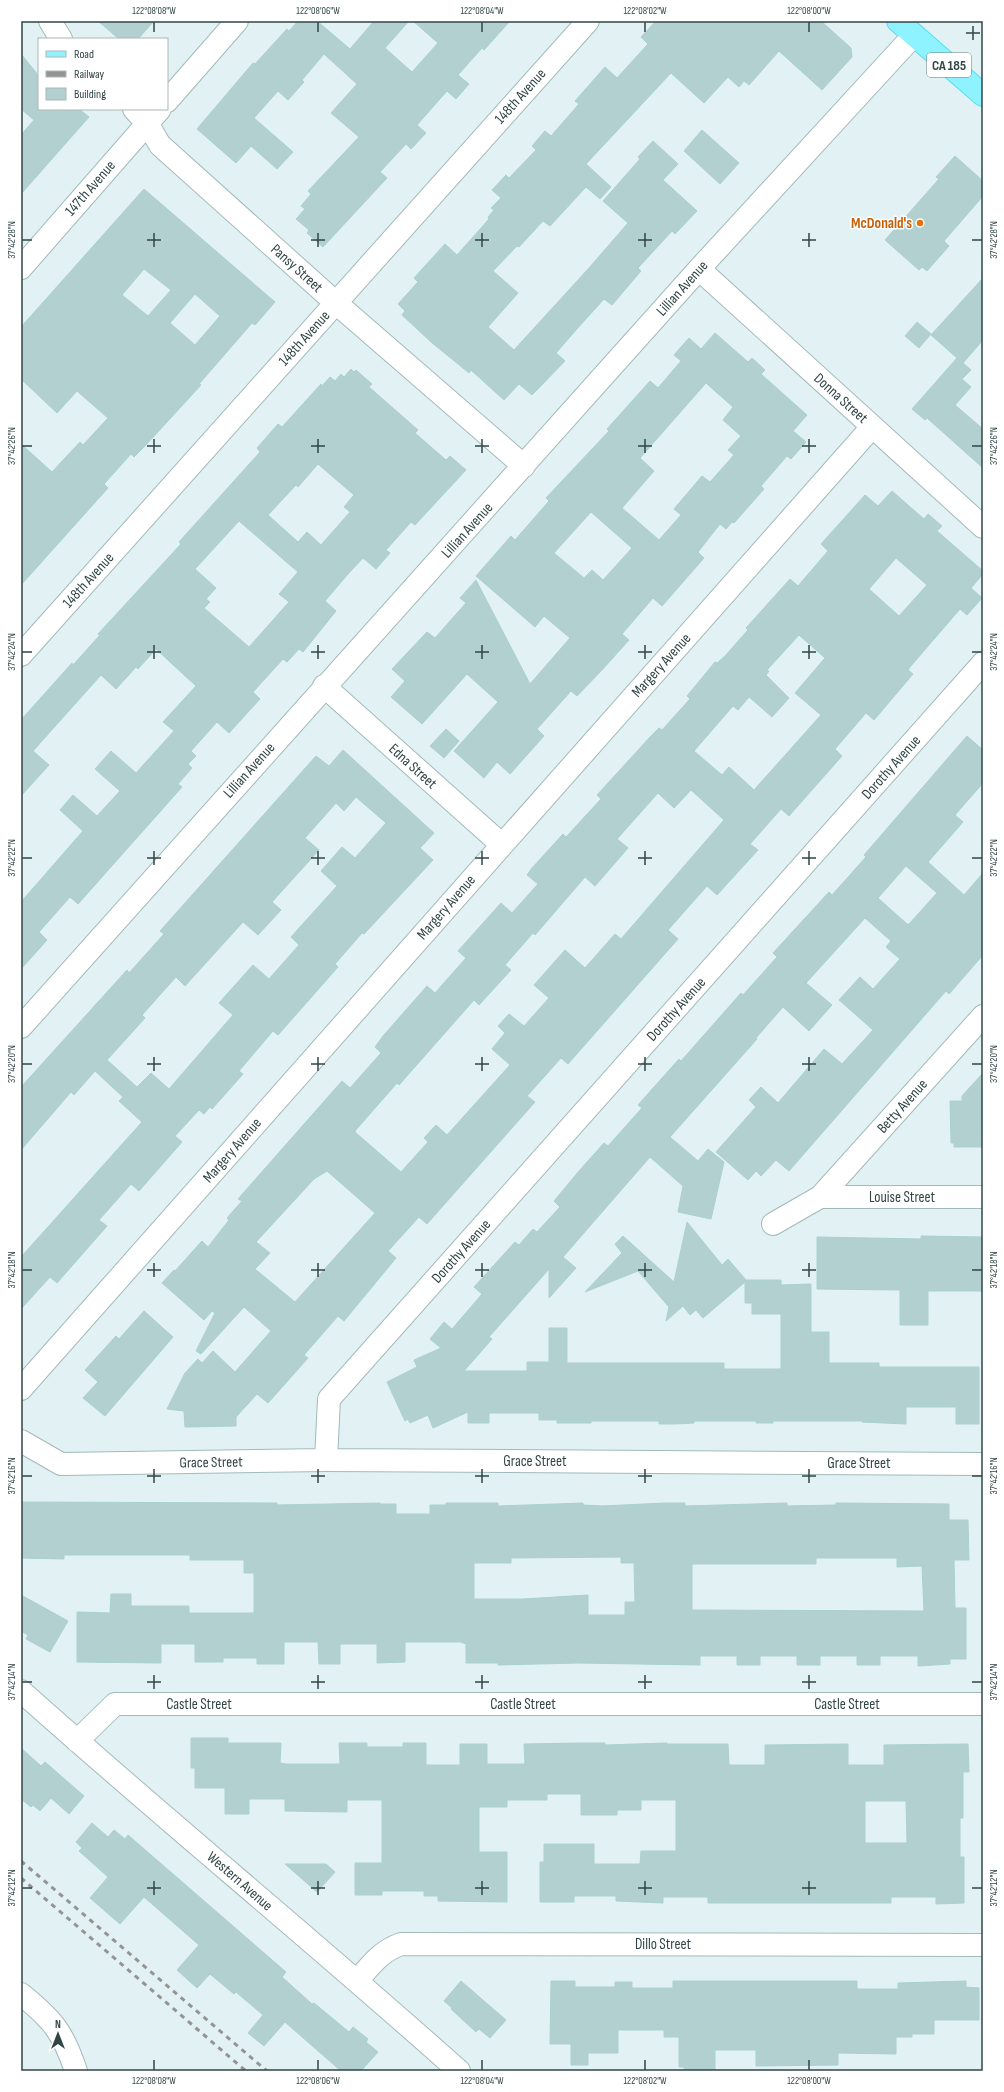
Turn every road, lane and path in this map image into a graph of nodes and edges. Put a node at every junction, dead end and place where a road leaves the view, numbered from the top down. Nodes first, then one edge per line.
1 (50, 21) edge
2 (236, 21) edge
3 (588, 21) edge
4 (906, 28) edge
5 (60, 38) edge
6 (983, 95) edge
7 (168, 100) edge
8 (147, 114) edge
9 (23, 263) edge
10 (699, 269) junction
11 (336, 303) junction
12 (872, 427) junction
13 (524, 466) junction
14 (983, 526) edge
15 (21, 655) edge
16 (982, 668) edge
17 (324, 686) junction
18 (501, 844) junction
19 (983, 1016) edge
20 (21, 1026) edge
21 (820, 1197) junction
22 (983, 1197) edge
23 (774, 1224) dead end
24 (21, 1389) edge
25 (21, 1441) edge
26 (326, 1460) junction
27 (983, 1464) edge
28 (21, 1691) edge
29 (983, 1704) edge
30 (77, 1741) junction
31 (983, 1945) edge
32 (357, 1981) junction
33 (21, 1994) edge
34 (76, 2071) edge
35 (459, 2071) edge

1 - 5 street
2 - 7 street
3 - 11 street, 148th Avenue
4 - 6 main road, CA 185
4 - 10 street, Lillian Avenue
8 - 9 street, 147th Avenue
8 - 11 street, Pansy Street
10 - 12 street, Donna Street
10 - 13 street, Lillian Avenue
11 - 13 street, Pansy Street
11 - 15 street, 148th Avenue
12 - 14 street, Donna Street
12 - 18 street, Margery Avenue
13 - 17 street, Lillian Avenue
16 - 26 street, Dorothy Avenue
17 - 18 street, Edna Street
17 - 20 street, Lillian Avenue
18 - 24 street, Margery Avenue
19 - 21 street, Betty Avenue
21 - 22 street, Louise Street
21 - 23 street
25 - 26 street, Grace Street
26 - 27 street, Grace Street
28 - 30 street, Western Avenue
29 - 30 street, Castle Street
30 - 32 street, Western Avenue
31 - 32 street, Dillo Street
32 - 35 street, Western Avenue
33 - 34 street

